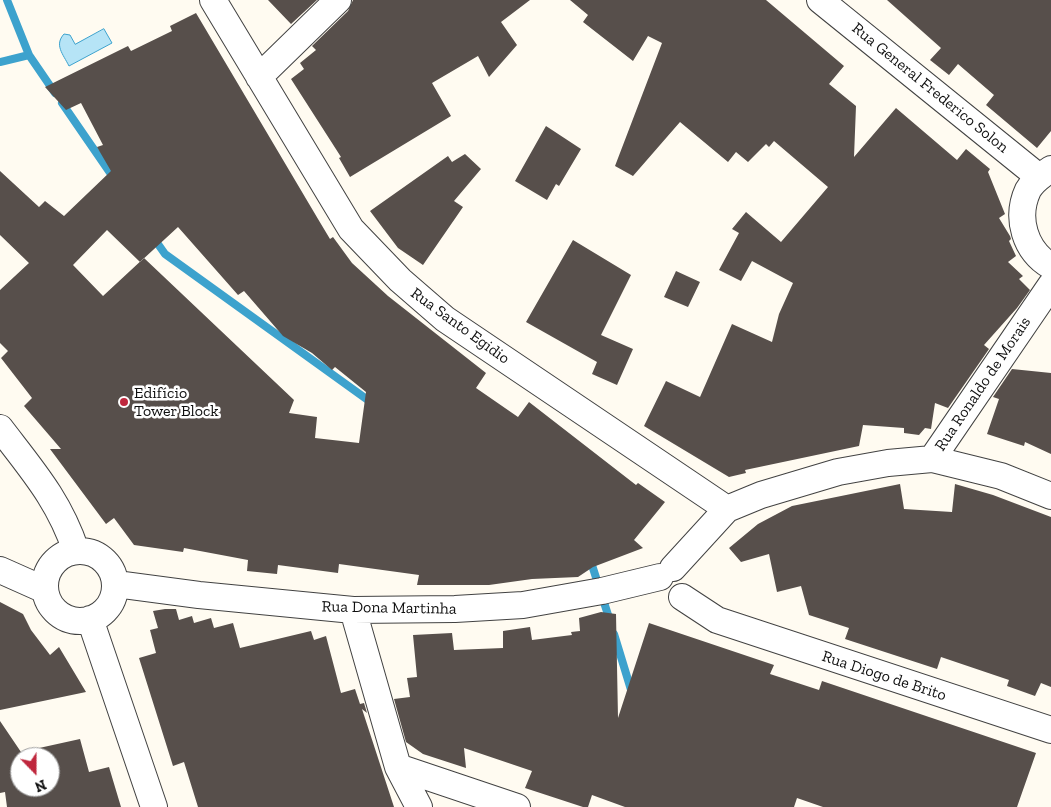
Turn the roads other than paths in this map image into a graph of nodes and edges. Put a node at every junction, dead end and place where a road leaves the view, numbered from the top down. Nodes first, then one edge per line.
1 (213, 0) edge
2 (338, 0) edge
3 (820, 0) edge
4 (259, 77) junction
5 (1045, 173) edge
6 (1051, 266) edge
7 (1051, 285) edge
8 (0, 428) edge
9 (932, 459) junction
10 (1051, 496) edge
11 (728, 509) junction
12 (76, 551) junction
13 (0, 570) edge
14 (676, 582) junction
15 (116, 584) junction
16 (45, 590) junction
17 (353, 610) junction
18 (90, 619) junction
19 (1051, 730) edge
20 (398, 767) junction
21 (154, 807) edge
22 (419, 807) edge
23 (517, 807) edge

1 - 4 street, Rua Santo Egidio
2 - 4 street
3 - 5 street, Rua General Frederico Solon
4 - 11 street, Rua Santo Egidio
5 - 6 street
7 - 9 street, Rua Ronaldo de Morais
8 - 12 street
9 - 10 street
9 - 11 street
11 - 14 street
12 - 15 street
12 - 16 street
13 - 16 street
14 - 17 street, Rua Dona Martinha
14 - 19 street, Rua Diogo de Brito
15 - 17 street, Rua Dona Martinha
15 - 18 street
16 - 18 street
17 - 20 street
18 - 21 street
20 - 22 street
20 - 23 street

